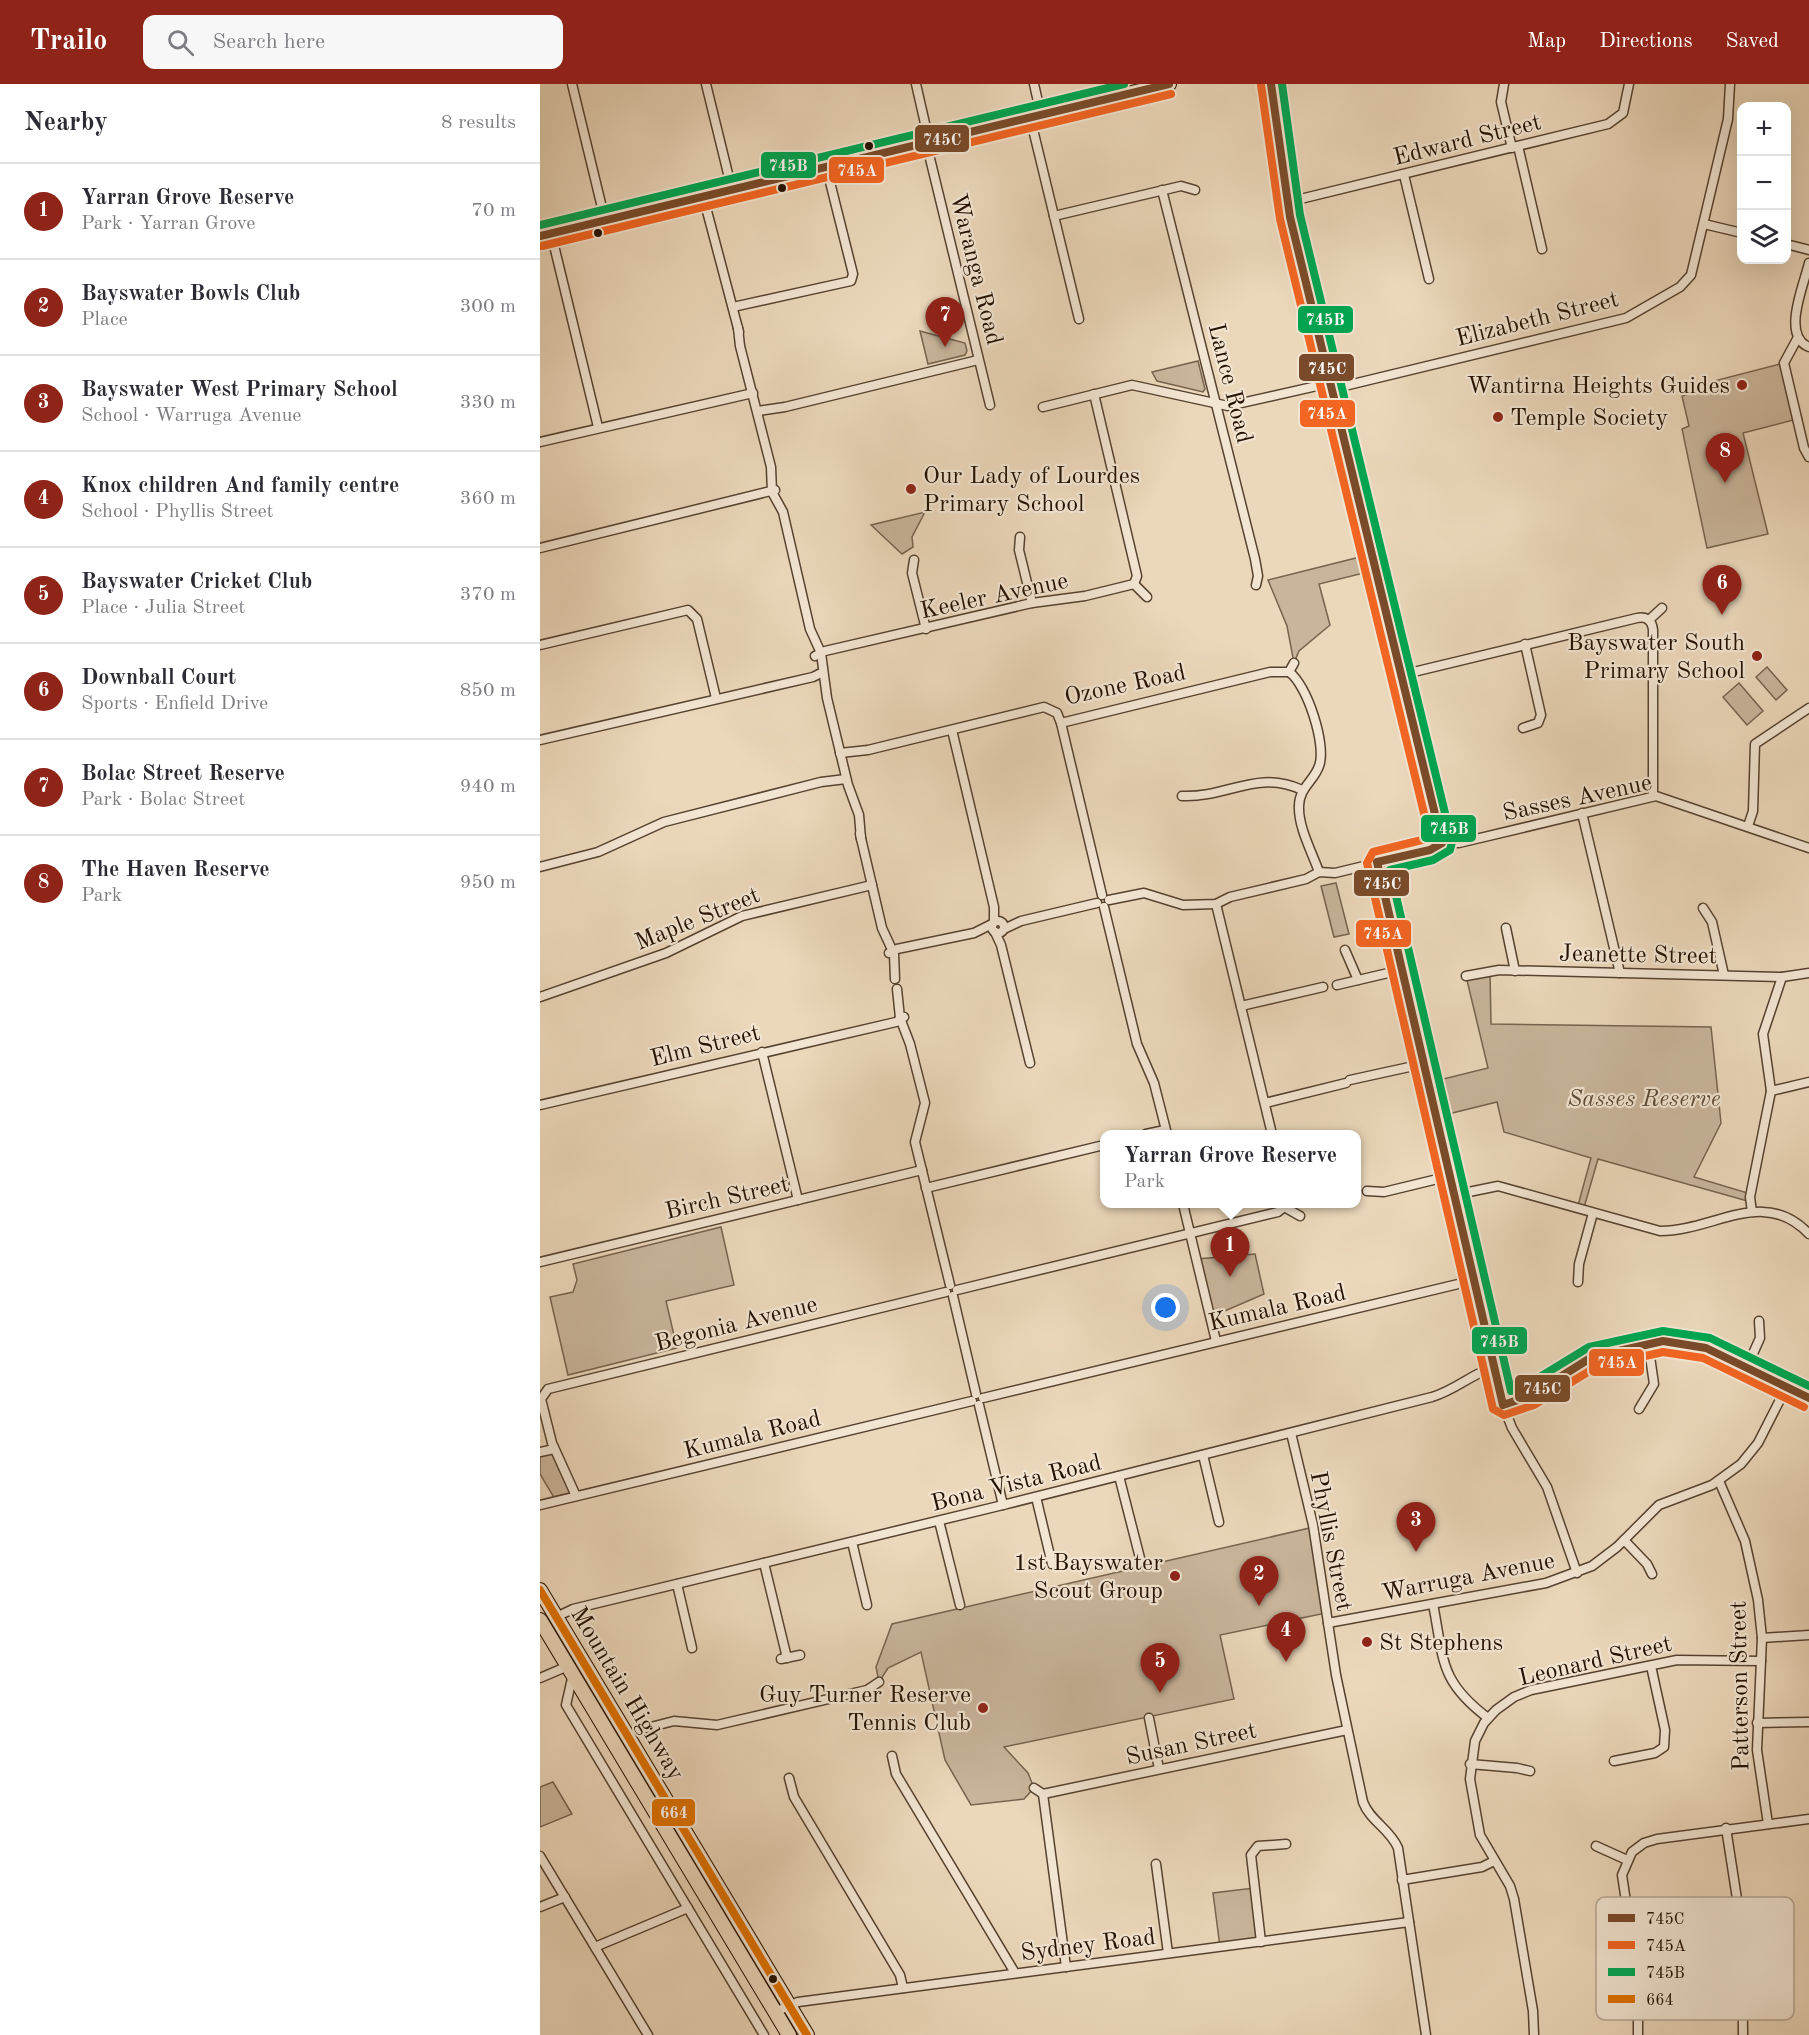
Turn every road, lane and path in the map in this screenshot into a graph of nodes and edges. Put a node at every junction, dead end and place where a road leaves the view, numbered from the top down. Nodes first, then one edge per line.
1 (572, 84) edge
2 (706, 84) edge
3 (916, 84) edge
4 (1034, 84) edge
5 (1169, 84) edge
6 (1271, 84) edge
7 (1504, 84) edge
8 (1629, 84) edge
9 (1730, 84) edge
10 (1035, 116) junction
11 (928, 142) junction
12 (1515, 147) junction
13 (826, 166) junction
14 (1404, 175) junction
15 (732, 190) junction
16 (1162, 190) junction
17 (1195, 190) dead end
18 (706, 196) junction
19 (1288, 202) junction
20 (1054, 216) junction
21 (605, 220) junction
22 (1704, 224) junction
23 (1737, 233) edge
24 (545, 235) edge
25 (1791, 245) edge
26 (1542, 249) dead end
27 (1809, 250) edge
28 (1809, 263) edge
29 (1430, 279) dead end
30 (734, 310) junction
31 (1079, 319) dead end
32 (1798, 340) junction
33 (1809, 347) edge
34 (978, 360) junction
35 (1331, 386) junction
36 (752, 387) junction
37 (1094, 394) junction
38 (1217, 404) junction
39 (990, 405) dead end
40 (1043, 407) dead end
41 (758, 413) junction
42 (598, 427) junction
43 (540, 441) edge
44 (1809, 458) edge
45 (774, 492) junction
46 (1020, 537) dead end
47 (540, 548) edge
48 (914, 560) dead end
49 (1134, 584) junction
50 (1256, 585) dead end
51 (1147, 597) dead end
52 (1032, 603) junction
53 (1662, 608) dead end
54 (1649, 620) junction
55 (926, 629) junction
56 (1525, 644) junction
57 (540, 645) edge
58 (819, 655) junction
59 (1294, 663) dead end
60 (1289, 672) junction
61 (818, 673) junction
62 (1401, 675) junction
63 (716, 698) junction
64 (1809, 708) edge
65 (1061, 723) junction
66 (1523, 728) dead end
67 (952, 730) junction
68 (540, 740) edge
69 (841, 756) junction
70 (846, 779) junction
71 (1302, 790) junction
72 (1182, 796) dead end
73 (1653, 796) junction
74 (1582, 813) junction
75 (1749, 826) junction
76 (1442, 843) junction
77 (1809, 848) edge
78 (1377, 862) junction
79 (540, 867) edge
80 (1319, 872) junction
81 (872, 885) junction
82 (1103, 901) junction
83 (1216, 904) junction
84 (1703, 908) dead end
85 (998, 927) junction
86 (1506, 928) dead end
87 (1345, 950) dead end
88 (892, 953) junction
89 (1401, 970) junction
90 (1515, 971) junction
91 (1620, 973) junction
92 (1809, 973) edge
93 (1724, 975) junction
94 (1466, 976) dead end
95 (1782, 977) junction
96 (1358, 980) junction
97 (1337, 985) dead end
98 (1323, 987) dead end
99 (540, 997) edge
100 (1241, 1006) junction
101 (901, 1018) junction
102 (762, 1052) junction
103 (1029, 1062) dead end
104 (1423, 1064) junction
105 (1361, 1077) junction
106 (1809, 1083) edge
107 (1364, 1087) dead end
108 (1771, 1091) junction
109 (1265, 1103) junction
110 (540, 1105) edge
111 (1166, 1130) edge
112 (1271, 1130) edge
113 (1100, 1145) edge
114 (922, 1170) junction
115 (1450, 1176) junction
116 (926, 1188) junction
117 (1367, 1191) dead end
118 (1454, 1195) junction
119 (798, 1200) junction
120 (1184, 1208) edge
121 (1284, 1208) edge
122 (1290, 1208) edge
123 (1752, 1212) junction
124 (1593, 1213) junction
125 (1300, 1216) dead end
126 (1808, 1231) edge
127 (1191, 1233) junction
128 (540, 1262) edge
129 (1475, 1280) junction
130 (1578, 1282) dead end
131 (952, 1291) junction
132 (1759, 1322) dead end
133 (1216, 1341) junction
134 (1648, 1343) junction
135 (1495, 1367) junction
136 (1747, 1367) junction
137 (1787, 1386) junction
138 (1809, 1398) edge
139 (978, 1399) junction
140 (1503, 1405) junction
141 (1639, 1408) dead end
142 (1291, 1433) junction
143 (554, 1449) junction
144 (540, 1452) edge
145 (1203, 1455) junction
146 (1119, 1476) junction
147 (1719, 1481) junction
148 (576, 1496) junction
149 (1036, 1497) junction
150 (540, 1505) edge
151 (1004, 1505) junction
152 (939, 1521) junction
153 (1220, 1522) dead end
154 (1624, 1540) junction
155 (852, 1542) junction
156 (1141, 1562) dead end
157 (764, 1563) junction
158 (1052, 1564) dead end
159 (1577, 1573) junction
160 (1652, 1574) dead end
161 (677, 1584) junction
162 (540, 1590) edge
163 (1433, 1604) junction
164 (867, 1605) dead end
165 (960, 1605) dead end
166 (556, 1617) junction
167 (542, 1623) edge
168 (1328, 1623) junction
169 (1809, 1635) edge
170 (1762, 1638) junction
171 (692, 1648) dead end
172 (800, 1655) dead end
173 (1761, 1661) junction
174 (1651, 1666) junction
175 (570, 1670) junction
176 (540, 1678) edge
177 (879, 1682) dead end
178 (1149, 1718) dead end
179 (1488, 1718) junction
180 (1809, 1722) edge
181 (1757, 1724) junction
182 (639, 1730) dead end
183 (1347, 1730) junction
184 (892, 1756) dead end
185 (1614, 1761) dead end
186 (1470, 1764) junction
187 (1160, 1769) junction
188 (1530, 1772) dead end
189 (789, 1778) dead end
190 (1034, 1788) dead end
191 (1042, 1794) junction
192 (1809, 1819) edge
193 (1767, 1824) junction
194 (1726, 1828) junction
195 (1286, 1844) dead end
196 (1596, 1846) dead end
197 (540, 1856) edge
198 (1627, 1860) junction
199 (1494, 1861) junction
200 (1156, 1864) dead end
201 (1402, 1880) junction
202 (565, 1897) junction
203 (1625, 1897) edge
204 (1736, 1897) edge
205 (540, 1907) edge
206 (688, 1908) junction
207 (1409, 1922) junction
208 (1261, 1941) junction
209 (595, 1947) junction
210 (1168, 1953) junction
211 (1066, 1967) junction
212 (1015, 1973) junction
213 (903, 1988) junction
214 (788, 2004) junction
215 (775, 2012) junction
216 (648, 2035) edge
217 (764, 2035) edge
218 (789, 2035) edge
219 (807, 2035) edge
220 (1426, 2035) edge
221 (1534, 2035) edge

1 - 21 street
2 - 15 street
3 - 11 street, Waranga Road
4 - 10 street
5 - 10 main road
6 - 19 street
7 - 12 street
8 - 12 street, Edward Street
9 - 22 street, Elizabeth Street
10 - 11 main road
10 - 20 street
11 - 13 main road
11 - 34 street, Waranga Road
12 - 14 street, Edward Street
12 - 26 street
13 - 15 main road
13 - 30 street
14 - 19 street, Edward Street
14 - 29 street
15 - 18 main road
16 - 17 street
16 - 20 street
16 - 38 street, Lance Road
18 - 21 main road
18 - 30 street
19 - 35 street
20 - 31 street
21 - 24 main road
22 - 23 street
22 - 35 street, Elizabeth Street
24 - 42 street
25 - 27 street
28 - 32 street
30 - 36 street
32 - 33 street
32 - 44 street
34 - 39 street, Waranga Road
34 - 41 street
35 - 38 street, Elizabeth Street
35 - 62 street
36 - 41 street
36 - 42 street
37 - 38 street, Elizabeth Street
37 - 40 street, Elizabeth Street
37 - 49 street
38 - 50 street, Lance Road
41 - 45 street
42 - 43 street
45 - 47 street
45 - 58 street
46 - 52 street
48 - 55 street
49 - 51 street
49 - 52 street, Keeler Avenue
52 - 55 street, Keeler Avenue
53 - 54 street
54 - 56 street
54 - 73 street
55 - 58 street, Keeler Avenue
56 - 62 street
56 - 66 street
57 - 63 street
58 - 61 street
59 - 60 street
60 - 65 street, Ozone Road
60 - 71 street
61 - 63 street
61 - 69 street
62 - 76 street
63 - 68 street
64 - 75 street
65 - 67 street, Ozone Road
65 - 82 street
67 - 69 street, Ozone Road
67 - 85 street
69 - 70 street
70 - 79 street
70 - 81 street
71 - 72 street
71 - 80 street
73 - 74 street, Sasses Avenue
73 - 75 street, Sasses Avenue
74 - 76 street, Sasses Avenue
74 - 91 street
75 - 77 street, Sasses Avenue
76 - 78 street, Sasses Avenue
78 - 80 street, Sasses Avenue
78 - 89 street
80 - 83 street, Sasses Avenue
81 - 88 street
81 - 99 street, Maple Street
82 - 83 street, Sasses Avenue
82 - 85 street, Sasses Avenue
82 - 111 street
83 - 100 street
84 - 93 street
85 - 88 street, Sasses Avenue
85 - 103 street
86 - 90 street
87 - 96 street
88 - 101 street
89 - 96 street
89 - 104 street
90 - 91 street, Jeanette Street
90 - 94 street, Jeanette Street
91 - 93 street, Jeanette Street
92 - 95 street, Jeanette Street
93 - 95 street, Jeanette Street
95 - 108 street
96 - 97 street
98 - 100 street
100 - 109 street
101 - 102 street, Elm Street
101 - 114 street
102 - 110 street, Elm Street
102 - 119 street
104 - 105 street
104 - 115 street
105 - 107 street
105 - 109 street
106 - 108 street
108 - 123 street
109 - 112 street
113 - 116 street
114 - 116 street
114 - 119 street, Birch Street
115 - 117 street
115 - 118 street
116 - 131 street
118 - 124 street
118 - 129 street
119 - 128 street, Birch Street
120 - 127 street
121 - 127 street, Begonia Avenue
122 - 125 street, Begonia Avenue
123 - 124 street
123 - 126 street
124 - 130 street
127 - 131 street, Begonia Avenue
127 - 133 street
129 - 133 street, Kumala Road
129 - 135 street
131 - 139 street
131 - 143 street, Begonia Avenue
132 - 136 street
133 - 139 street, Kumala Road
134 - 136 street
134 - 140 street
134 - 141 street
135 - 140 street
135 - 142 street, Bona Vista Road
136 - 137 street
137 - 138 street
137 - 147 street, Warruga Avenue
139 - 148 street, Kumala Road
139 - 151 street
140 - 159 street
142 - 145 street, Bona Vista Road
142 - 168 street, Phyllis Street
143 - 144 street
143 - 148 street
145 - 146 street, Bona Vista Road
145 - 153 street
146 - 149 street, Bona Vista Road
146 - 156 street
147 - 154 street, Warruga Avenue
147 - 170 street, Patterson Street
148 - 150 street, Kumala Road
149 - 151 street, Bona Vista Road
149 - 158 street
151 - 152 street, Bona Vista Road
152 - 155 street, Bona Vista Road
152 - 165 street
154 - 159 street, Warruga Avenue
154 - 160 street
155 - 157 street, Bona Vista Road
155 - 164 street
157 - 161 street, Bona Vista Road
157 - 172 street
159 - 163 street, Warruga Avenue
161 - 166 street, Bona Vista Road
161 - 171 street
162 - 166 main road, Mountain Highway
163 - 168 street, Warruga Avenue
163 - 179 street
166 - 167 street, Bona Vista Road
166 - 214 main road, Mountain Highway
167 - 175 main road, Mountain Highway
168 - 183 street, Phyllis Street
169 - 170 street
170 - 173 street, Patterson Street
173 - 174 street, Leonard Street
173 - 181 street, Patterson Street
174 - 179 street, Leonard Street
174 - 185 street
175 - 176 street
175 - 206 street
175 - 215 main road, Mountain Highway
177 - 182 street
178 - 187 street
179 - 186 street, Leonard Street
180 - 181 street
181 - 193 street, Patterson Street
183 - 187 street, Susan Street
183 - 201 street, Phyllis Street
184 - 212 street
186 - 188 street
186 - 199 street, Leonard Street
187 - 191 street, Susan Street
189 - 213 street
190 - 191 street
191 - 211 street
192 - 193 street
193 - 194 street
194 - 198 street
194 - 204 street
195 - 208 street
196 - 198 street
197 - 202 street
198 - 203 street
199 - 201 street
199 - 221 street, Leonard Street
200 - 210 street
201 - 207 street, Phyllis Street
202 - 205 street
202 - 209 street
206 - 209 street
206 - 217 street
207 - 208 street, Sydney Road
207 - 220 street, Phyllis Street
208 - 210 street, Sydney Road
209 - 216 street
210 - 211 street, Sydney Road
211 - 212 street, Sydney Road
212 - 213 street, Sydney Road
213 - 214 street, Sydney Road
214 - 215 street, Sydney Road
214 - 219 main road, Mountain Highway
215 - 218 main road, Mountain Highway

